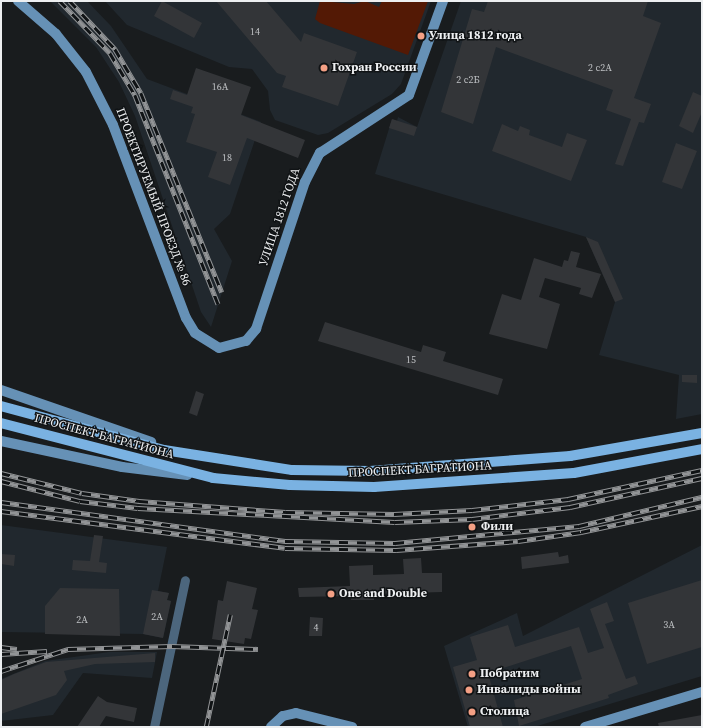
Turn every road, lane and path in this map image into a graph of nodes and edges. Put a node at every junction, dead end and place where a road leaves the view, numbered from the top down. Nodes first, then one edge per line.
1 (18, 1) edge
2 (444, 1) edge
3 (256, 329) joint
4 (1, 390) edge
5 (1, 406) edge
6 (1, 423) edge
7 (702, 433) edge
8 (1, 441) edge
9 (702, 449) edge
10 (199, 457) junction
11 (213, 478) junction
12 (185, 580) dead end
13 (702, 692) edge
14 (154, 727) edge
15 (271, 727) edge
16 (352, 727) edge
17 (585, 727) edge

1 - 3 street, ПРОЕКТИРУЕМЫЙ ПРОЕЗД № 86
2 - 3 street, УЛИЦА 1812 ГОДА
4 - 10 street
5 - 10 main road, ПРОСПЕКТ БАГРАТИОНА
6 - 11 main road, ПРОСПЕКТ БАГРАТИОНА
7 - 10 main road, ПРОСПЕКТ БАГРАТИОНА
8 - 11 street
9 - 11 main road, ПРОСПЕКТ БАГРАТИОНА
12 - 14 street
13 - 17 street
15 - 16 street

